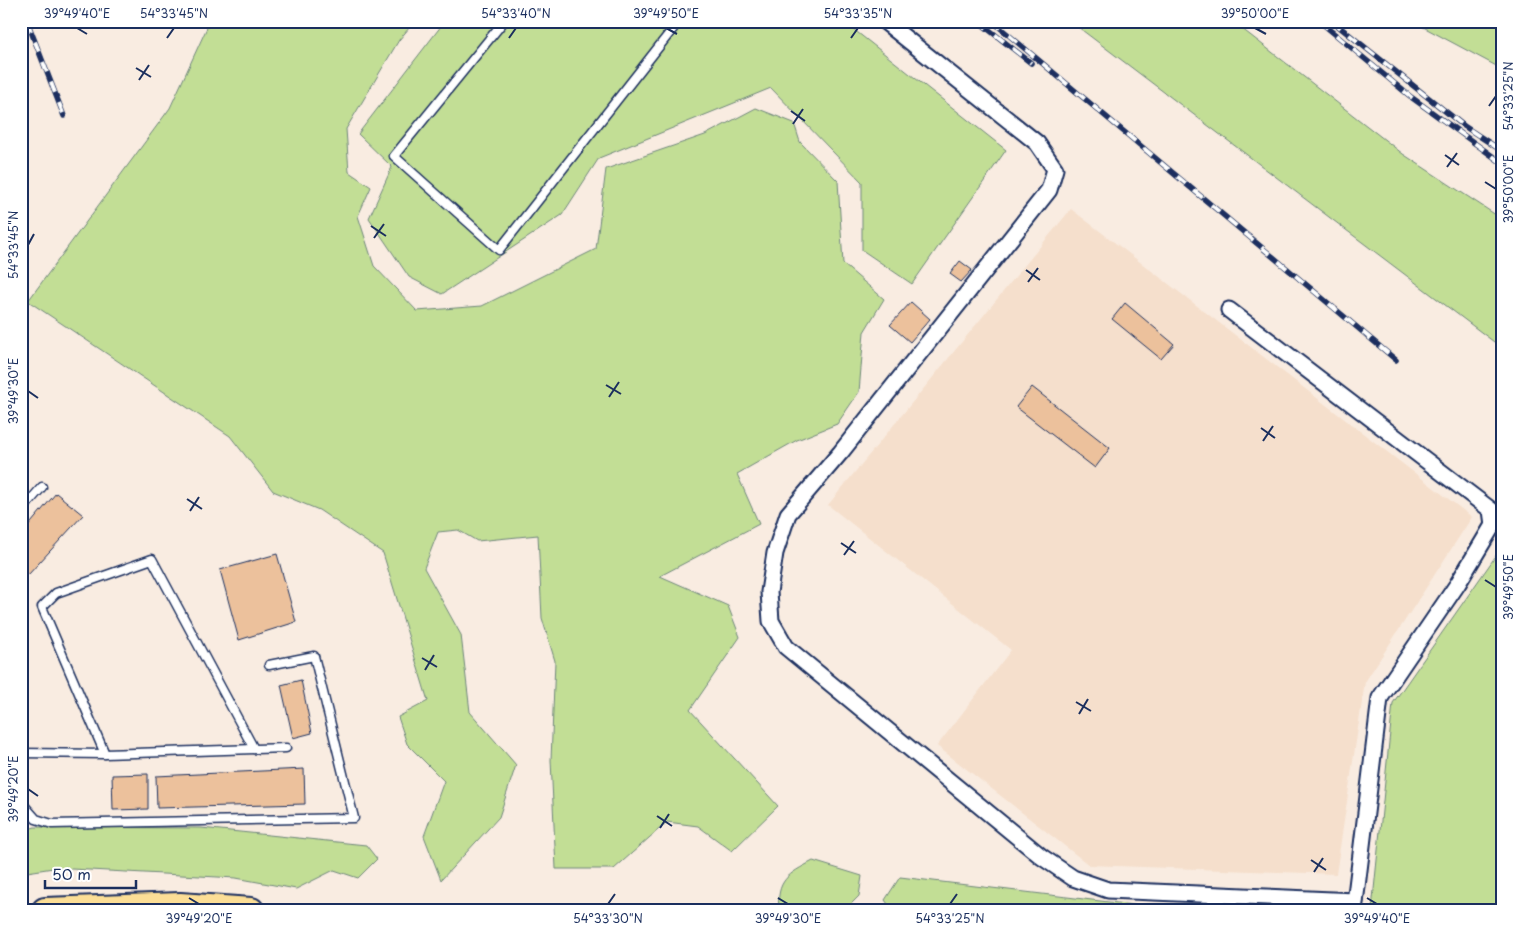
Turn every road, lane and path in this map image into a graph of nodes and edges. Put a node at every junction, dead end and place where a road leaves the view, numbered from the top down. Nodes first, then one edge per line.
1 (504, 21) edge
2 (679, 21) edge
3 (884, 21) edge
4 (1229, 310) dead end
5 (42, 488) dead end
6 (21, 511) edge
7 (270, 665) dead end
8 (286, 748) dead end
9 (254, 749) junction
10 (21, 754) edge
11 (105, 754) junction
12 (21, 802) edge
13 (1354, 906) edge
14 (102, 910) edge
15 (222, 910) edge
16 (45, 911) edge
17 (252, 911) edge

1 - 2 lane
3 - 13 street
4 - 13 street
5 - 6 lane
7 - 12 lane
8 - 9 lane
9 - 11 lane
9 - 11 lane
10 - 11 lane
14 - 15 highway
14 - 16 highway
15 - 17 highway

